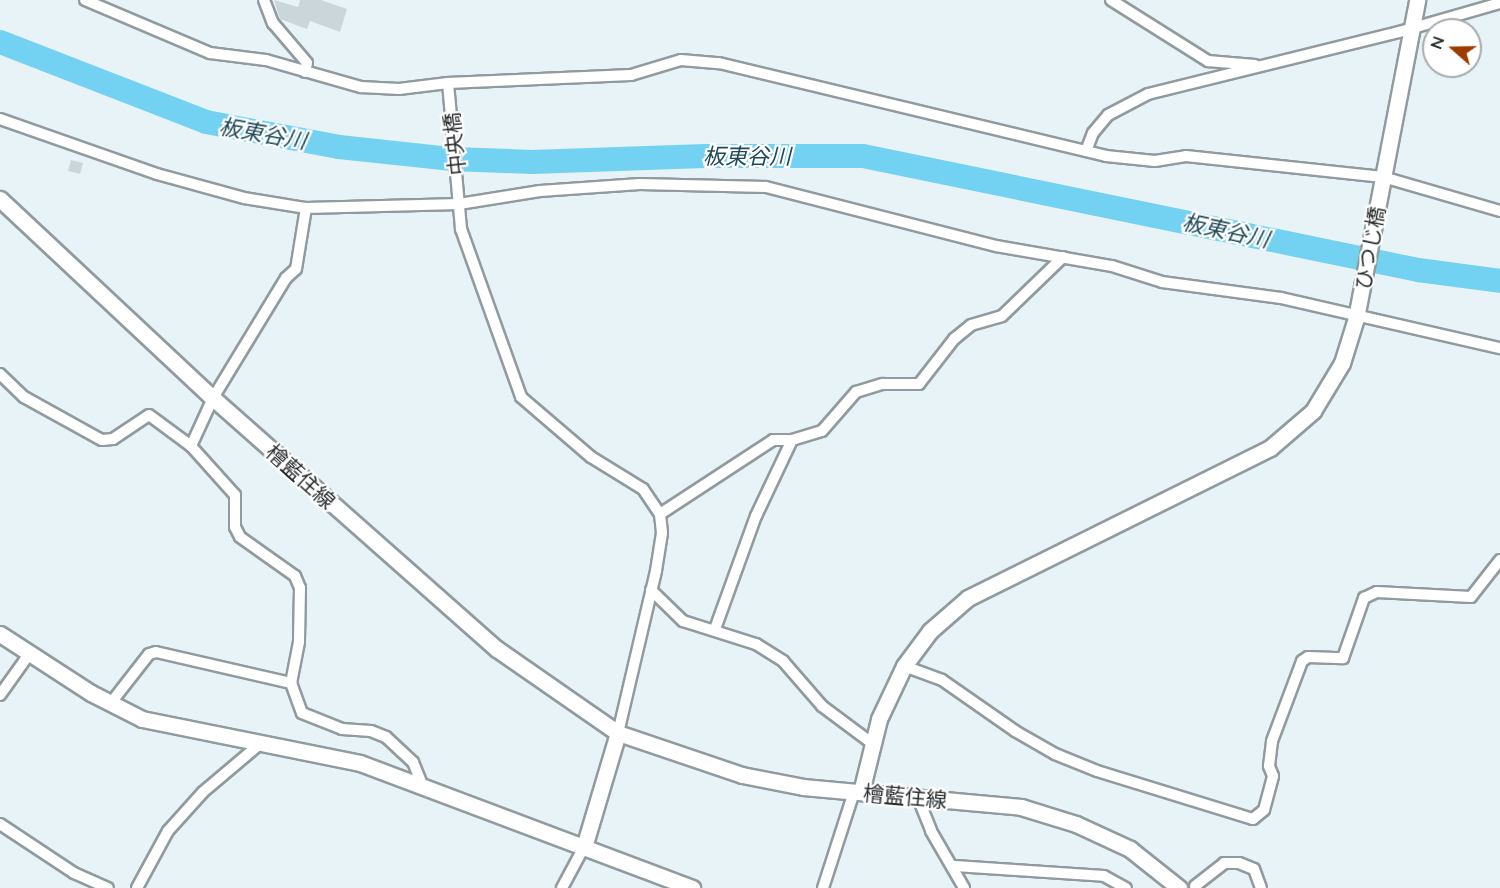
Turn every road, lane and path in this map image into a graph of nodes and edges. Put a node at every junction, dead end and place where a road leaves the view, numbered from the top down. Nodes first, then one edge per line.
1 (85, 0) edge
2 (264, 0) edge
3 (1111, 0) edge
4 (1417, 0) edge
5 (1500, 3) edge
6 (1412, 29) junction
7 (1258, 66) junction
8 (305, 72) junction
9 (448, 88) junction
10 (0, 119) edge
11 (1086, 151) junction
12 (1383, 177) junction
13 (0, 199) edge
14 (459, 199) junction
15 (306, 208) junction
16 (1500, 211) edge
17 (1063, 257) junction
18 (1356, 318) junction
19 (1500, 348) edge
20 (0, 374) edge
21 (213, 398) junction
22 (792, 440) junction
23 (191, 446) junction
24 (660, 514) junction
25 (1500, 560) edge
26 (651, 590) junction
27 (715, 629) junction
28 (0, 634) edge
29 (30, 653) junction
30 (904, 666) junction
31 (291, 683) junction
32 (0, 694) edge
33 (110, 704) junction
34 (618, 733) junction
35 (261, 743) junction
36 (873, 744) junction
37 (423, 787) junction
38 (857, 792) junction
39 (918, 798) junction
40 (0, 824) edge
41 (584, 847) junction
42 (955, 866) junction
43 (1195, 886) dead end
44 (108, 888) edge
45 (137, 888) edge
46 (562, 888) edge
47 (692, 888) edge
48 (823, 888) edge
49 (964, 888) edge
50 (1125, 888) edge
51 (1179, 888) edge
52 (1261, 888) edge

1 - 8 street
2 - 8 street
3 - 7 street
4 - 6 main road, ひつじ橋
5 - 6 street
6 - 7 street
6 - 12 main road, ひつじ橋
7 - 11 street
8 - 9 street
9 - 11 street
9 - 14 street, 中央橋
10 - 15 street
11 - 12 street
12 - 16 street
12 - 18 main road, ひつじ橋
13 - 21 main road, 檜藍住線
14 - 15 street
14 - 17 street
14 - 24 street, 中央橋
15 - 21 street
17 - 18 street
17 - 22 street
18 - 19 street
18 - 30 main road, ひつじ橋
20 - 23 street
21 - 23 street
21 - 34 main road, 檜藍住線
22 - 24 street
22 - 27 street
23 - 31 street
24 - 26 street
25 - 30 street
26 - 27 street
26 - 34 street
27 - 36 street
28 - 29 main road
29 - 32 street
29 - 33 main road
30 - 36 main road, ひつじ橋
31 - 33 street
31 - 37 street
33 - 35 main road
34 - 38 main road, 檜藍住線
34 - 41 main road
35 - 37 main road
35 - 45 street
36 - 38 main road, ひつじ橋
37 - 41 main road
38 - 39 main road, 檜藍住線
38 - 48 street
39 - 42 street
39 - 51 main road, 檜藍住線
40 - 44 street
41 - 46 street
41 - 47 main road
42 - 49 street
42 - 50 street
43 - 52 street

